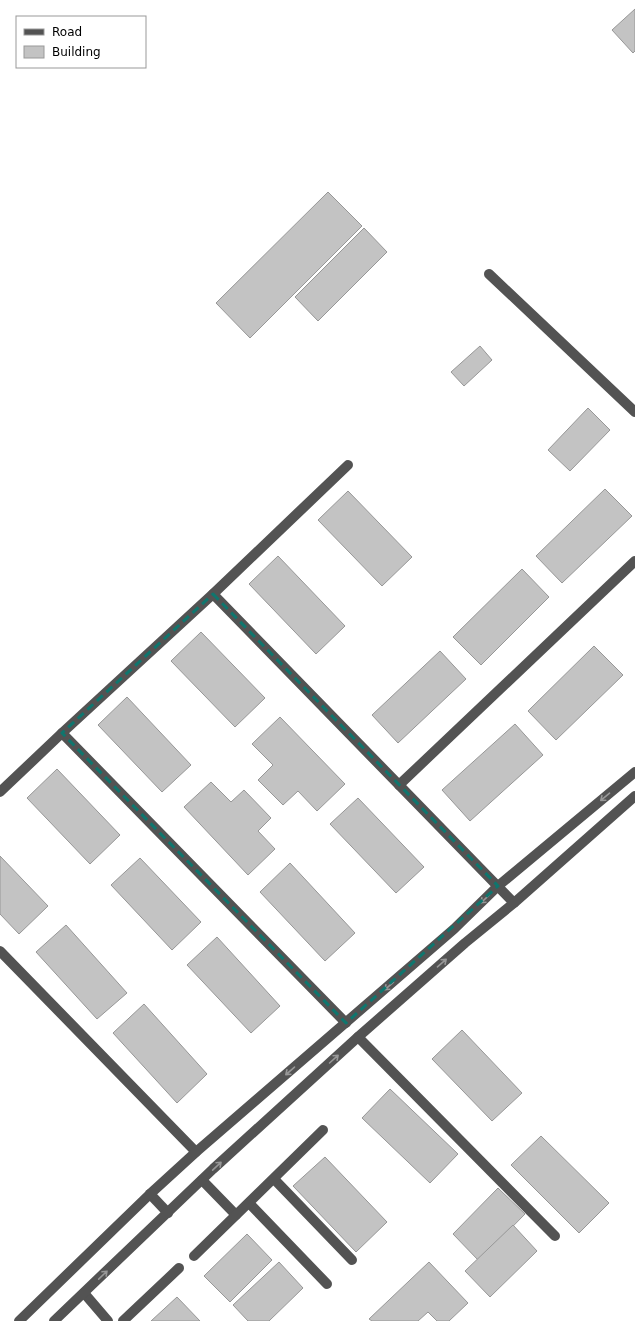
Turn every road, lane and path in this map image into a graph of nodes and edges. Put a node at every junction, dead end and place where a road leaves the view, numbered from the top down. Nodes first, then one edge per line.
1 (489, 274) dead end
2 (635, 412) edge
3 (348, 466) dead end
4 (635, 561) edge
5 (213, 594) junction
6 (62, 733) junction
7 (635, 772) edge
8 (399, 785) junction
9 (0, 792) edge
10 (635, 796) edge
11 (498, 886) junction
12 (514, 903) junction
13 (0, 951) edge
14 (346, 1023) junction
15 (358, 1037) junction
16 (323, 1130) dead end
17 (196, 1152) junction
18 (274, 1179) junction
19 (202, 1180) junction
20 (150, 1194) junction
21 (249, 1202) junction
22 (168, 1213) junction
23 (236, 1215) junction
24 (555, 1236) dead end
25 (194, 1256) dead end
26 (352, 1260) dead end
27 (179, 1268) dead end
28 (327, 1284) dead end
29 (84, 1293) junction
30 (19, 1321) edge
31 (54, 1321) edge
32 (108, 1321) edge
33 (123, 1321) edge

1 - 2 street
3 - 5 street
4 - 8 street
5 - 6 street
5 - 8 street
6 - 9 street
6 - 14 street
7 -> 11 street
8 - 11 street
10 - 12 street
11 - 12 street
11 -> 14 street
15 -> 12 street
13 - 17 street
14 -> 17 street
19 -> 15 street
15 - 24 street
16 - 18 street
17 - 20 street
18 - 21 street
18 - 26 street
19 - 22 street
19 - 23 street
20 - 22 street
20 - 30 street
21 - 23 street
21 - 28 street
29 -> 22 street
23 - 25 street
27 - 33 street
29 - 31 street
29 - 32 street

